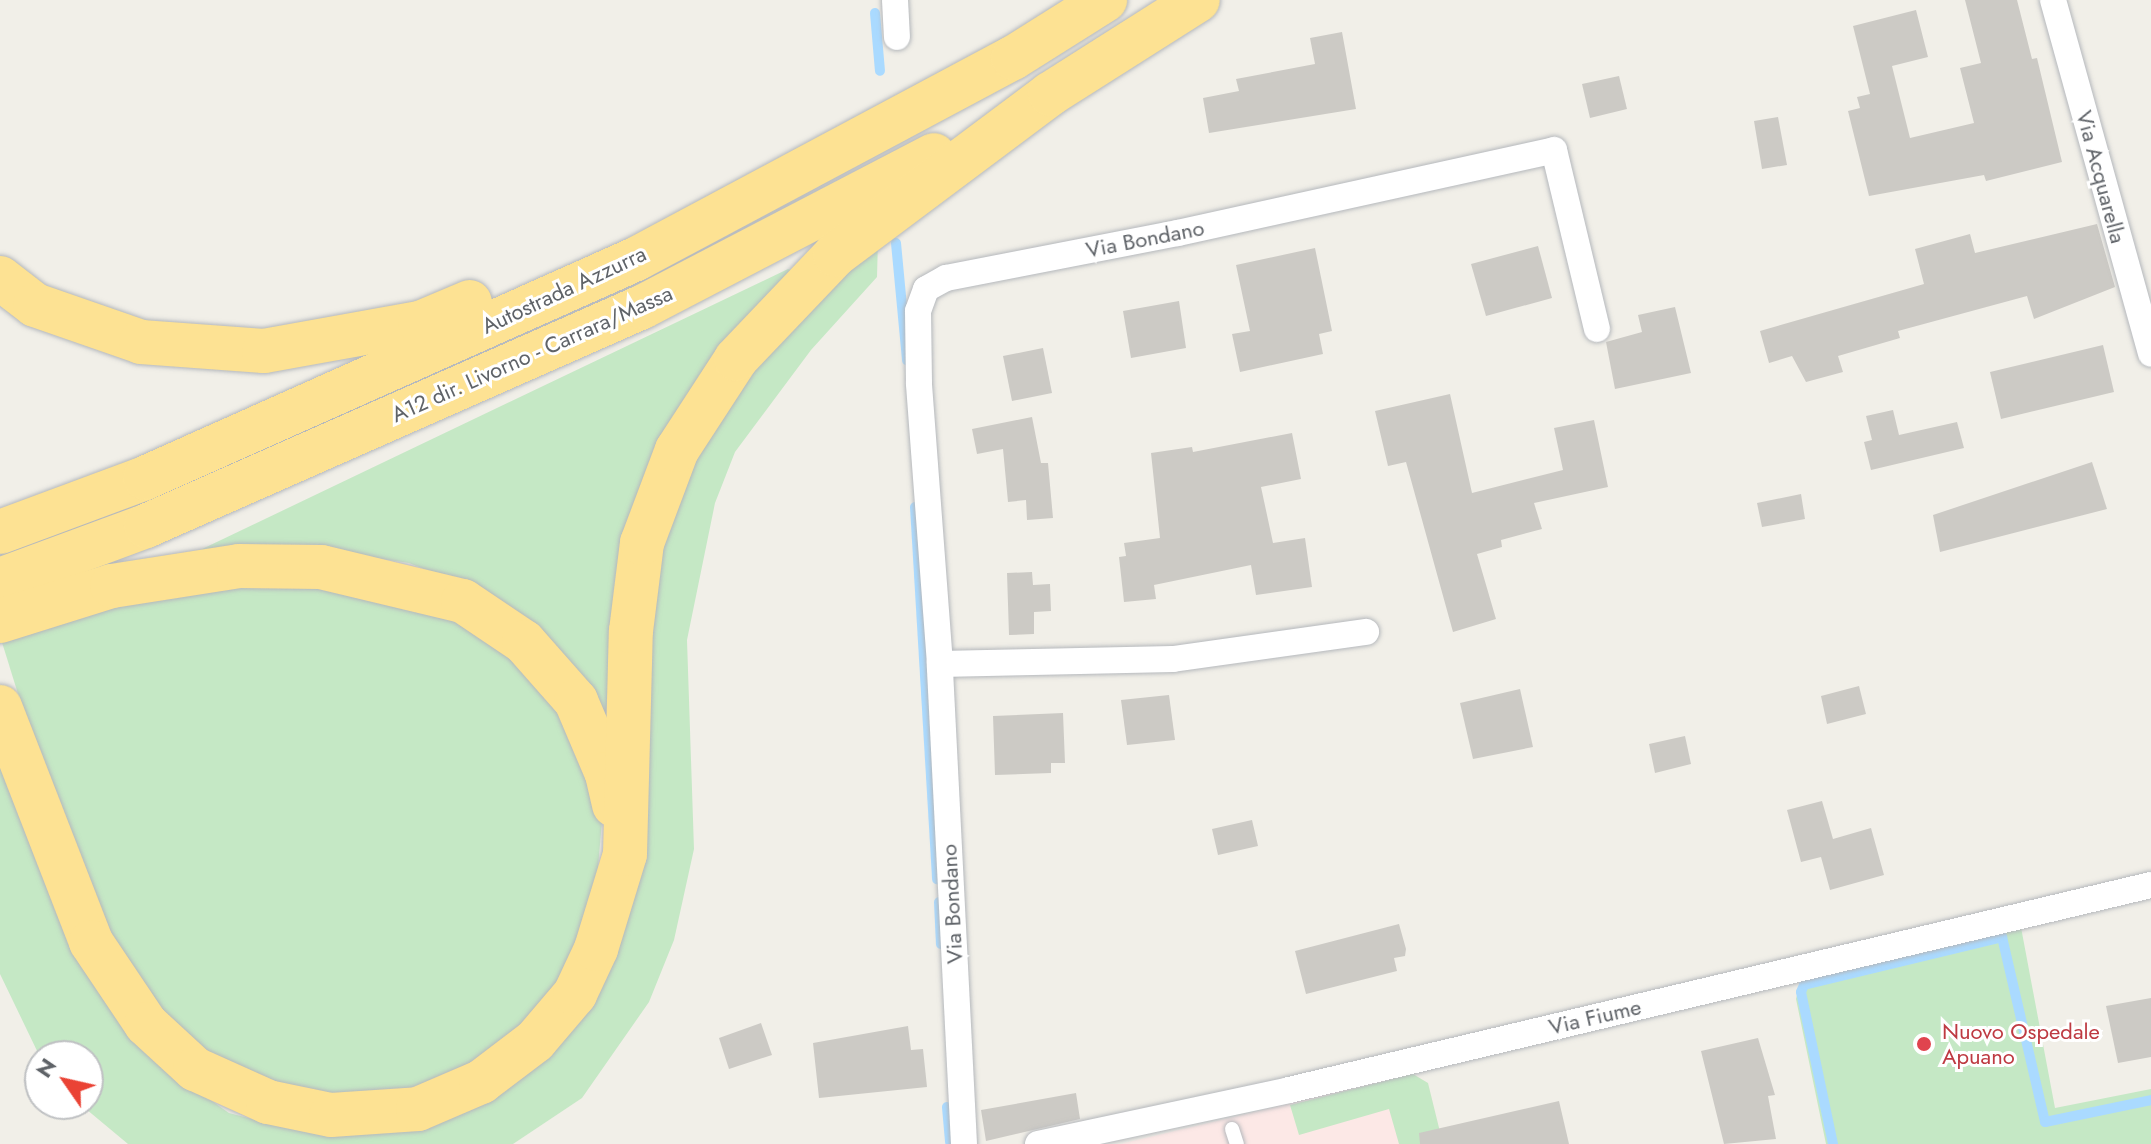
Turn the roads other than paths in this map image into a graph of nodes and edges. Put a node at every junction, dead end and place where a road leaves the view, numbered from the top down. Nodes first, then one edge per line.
1 (895, 0) edge
2 (1105, 0) edge
3 (1198, 0) edge
4 (2053, 0) edge
5 (897, 37) dead end
6 (1050, 94) junction
7 (745, 199) junction
8 (0, 278) edge
9 (1597, 329) dead end
10 (2151, 354) edge
11 (0, 532) edge
12 (0, 580) edge
13 (0, 621) edge
14 (1366, 632) dead end
15 (940, 664) junction
16 (0, 707) edge
17 (625, 854) junction
18 (2151, 885) edge
19 (1232, 1129) dead end
20 (964, 1144) edge
21 (1038, 1144) edge
22 (1237, 1144) edge

1 - 5 street
2 - 7 highway, Autostrada Azzurra
3 - 6 highway
4 - 10 street, Via Acquarella
6 - 12 highway, A12 dir. Livorno - Carrara/Massa
6 - 17 highway
7 - 8 highway
7 - 11 highway, Autostrada Azzurra
9 - 15 street, Via Bondano
13 - 17 highway
14 - 15 street
15 - 20 street, Via Bondano
16 - 17 highway
18 - 21 street, Via Fiume
19 - 22 lane

